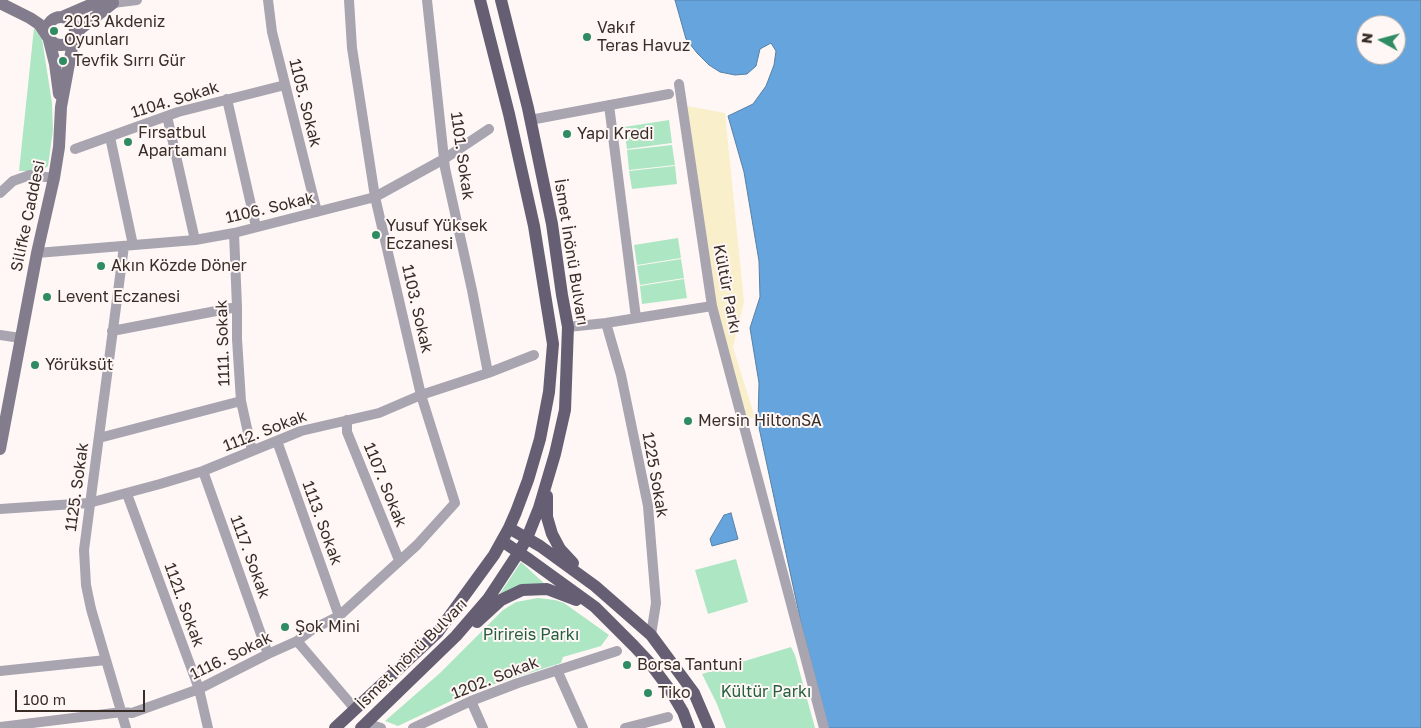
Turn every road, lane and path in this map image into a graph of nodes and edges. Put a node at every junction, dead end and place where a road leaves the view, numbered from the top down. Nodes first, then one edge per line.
1 (130, 0) edge
2 (268, 0) edge
3 (349, 0) edge
4 (427, 0) edge
5 (480, 0) edge
6 (501, 0) edge
7 (0, 3) edge
8 (113, 3) junction
9 (30, 18) junction
10 (57, 18) junction
11 (74, 35) junction
12 (48, 38) junction
13 (679, 84) dead end
14 (285, 85) junction
15 (669, 94) dead end
16 (227, 99) junction
17 (609, 105) junction
18 (61, 107) junction
19 (167, 116) junction
20 (530, 120) junction
21 (490, 129) dead end
22 (110, 137) junction
23 (75, 149) dead end
24 (444, 159) junction
25 (54, 178) junction
26 (0, 192) edge
27 (375, 197) junction
28 (317, 212) junction
29 (256, 227) junction
30 (234, 233) junction
31 (195, 240) junction
32 (128, 246) junction
33 (37, 253) junction
34 (712, 306) junction
35 (237, 307) junction
36 (636, 318) junction
37 (606, 323) junction
38 (568, 327) junction
39 (112, 331) junction
40 (0, 335) edge
41 (20, 338) junction
42 (534, 355) dead end
43 (488, 373) junction
44 (421, 395) junction
45 (241, 401) junction
46 (347, 420) junction
47 (99, 438) junction
48 (277, 440) junction
49 (0, 448) edge
50 (252, 451) junction
51 (555, 454) junction
52 (203, 471) junction
53 (127, 494) junction
54 (89, 503) junction
55 (455, 504) joint
56 (0, 509) edge
57 (509, 528) junction
58 (527, 538) junction
59 (502, 542) junction
60 (519, 552) junction
61 (399, 560) junction
62 (595, 586) junction
63 (595, 607) junction
64 (339, 616) junction
65 (456, 636) junction
66 (651, 636) junction
67 (297, 641) junction
68 (617, 651) dead end
69 (268, 654) junction
70 (106, 660) junction
71 (557, 670) junction
72 (0, 671) edge
73 (198, 689) junction
74 (471, 701) junction
75 (355, 709) junction
76 (122, 712) junction
77 (668, 717) dead end
78 (0, 727) edge
79 (126, 728) edge
80 (208, 728) edge
81 (335, 728) edge
82 (361, 728) edge
83 (366, 728) edge
84 (381, 728) edge
85 (413, 728) edge
86 (483, 728) edge
87 (583, 728) edge
88 (625, 728) edge
89 (689, 728) edge
90 (709, 728) edge
91 (824, 728) edge

1 - 8 street
2 - 14 street, 1105. Sokak
3 - 27 street, 1103. Sokak
4 - 24 street, 1101. Sokak
5 - 57 main road, İsmet İnönü Bulvarı
6 - 20 main road, İsmet İnönü Bulvarı
7 - 9 street
8 - 10 street
8 - 11 street
9 - 10 street
9 - 12 street
10 - 11 street
10 - 12 street
11 - 12 street
11 - 18 street
12 - 18 street
13 - 34 street, Kültür Parkı
14 - 16 street, 1104. Sokak
14 - 28 street, 1105. Sokak
15 - 17 street
16 - 19 street, 1104. Sokak
16 - 29 street
17 - 20 street
17 - 36 street
18 - 25 street, Silifke Caddesi
19 - 22 street, 1104. Sokak
19 - 31 street
20 - 38 main road, İsmet İnönü Bulvarı
21 - 24 street, 1106. Sokak
22 - 23 street, 1104. Sokak
22 - 32 street
24 - 27 street, 1106. Sokak
24 - 43 street, 1101. Sokak
25 - 26 street
25 - 33 street, Silifke Caddesi
27 - 28 street, 1106. Sokak
27 - 44 street, 1103. Sokak
28 - 29 street, 1106. Sokak
29 - 30 street, 1106. Sokak
30 - 31 street, 1106. Sokak
30 - 35 street, 1111. Sokak
31 - 32 street, 1106. Sokak
32 - 33 street, 1106. Sokak
32 - 39 street, 1125. Sokak
33 - 41 street, Silifke Caddesi
34 - 36 street
34 - 91 street, Kültür Parkı
35 - 39 street
35 - 45 street, 1111. Sokak
36 - 37 street
37 - 38 street
37 - 66 street, 1225 Sokak
38 - 51 main road, İsmet İnönü Bulvarı
39 - 47 street, 1125. Sokak
40 - 41 street
41 - 49 street, Silifke Caddesi
42 - 43 street, 1112. Sokak
43 - 44 street, 1112. Sokak
44 - 46 street, 1112. Sokak
44 - 55 street, 1103. Sokak
45 - 47 street
45 - 50 street, 1111. Sokak
46 - 48 street, 1112. Sokak
46 - 61 street, 1107. Sokak
47 - 54 street, 1125. Sokak
48 - 50 street, 1112. Sokak
48 - 64 street, 1113. Sokak
50 - 52 street, 1112. Sokak
51 - 58 main road, İsmet İnönü Bulvarı
51 - 62 main road
52 - 53 street, 1112. Sokak
52 - 69 street, 1117. Sokak
53 - 54 street, 1112. Sokak
53 - 73 street, 1121. Sokak
54 - 56 street, 1112. Sokak
54 - 70 street, 1125. Sokak
55 - 61 street, 1116. Sokak
57 - 58 main road
57 - 59 main road, İsmet İnönü Bulvarı
58 - 60 main road, İsmet İnönü Bulvarı
58 - 62 main road
59 - 60 main road
59 - 75 main road, İsmet İnönü Bulvarı
60 - 63 main road
60 - 65 main road, İsmet İnönü Bulvarı
61 - 64 street, 1116. Sokak
62 - 66 main road
63 - 65 main road
63 - 89 main road
64 - 67 street, 1116. Sokak
65 - 82 main road, İsmet İnönü Bulvarı
66 - 90 main road
67 - 69 street, 1116. Sokak
67 - 75 street
68 - 71 street, 1202. Sokak
69 - 73 street, 1116. Sokak
70 - 72 street
70 - 76 street, 1125. Sokak
71 - 74 street, 1202. Sokak
71 - 87 street
73 - 76 street, 1116. Sokak
73 - 80 street, 1121. Sokak
74 - 85 street, 1202. Sokak
74 - 86 street
75 - 81 main road, İsmet İnönü Bulvarı
76 - 78 street, 1116. Sokak
76 - 79 street, 1125. Sokak
77 - 88 street
83 - 84 street

